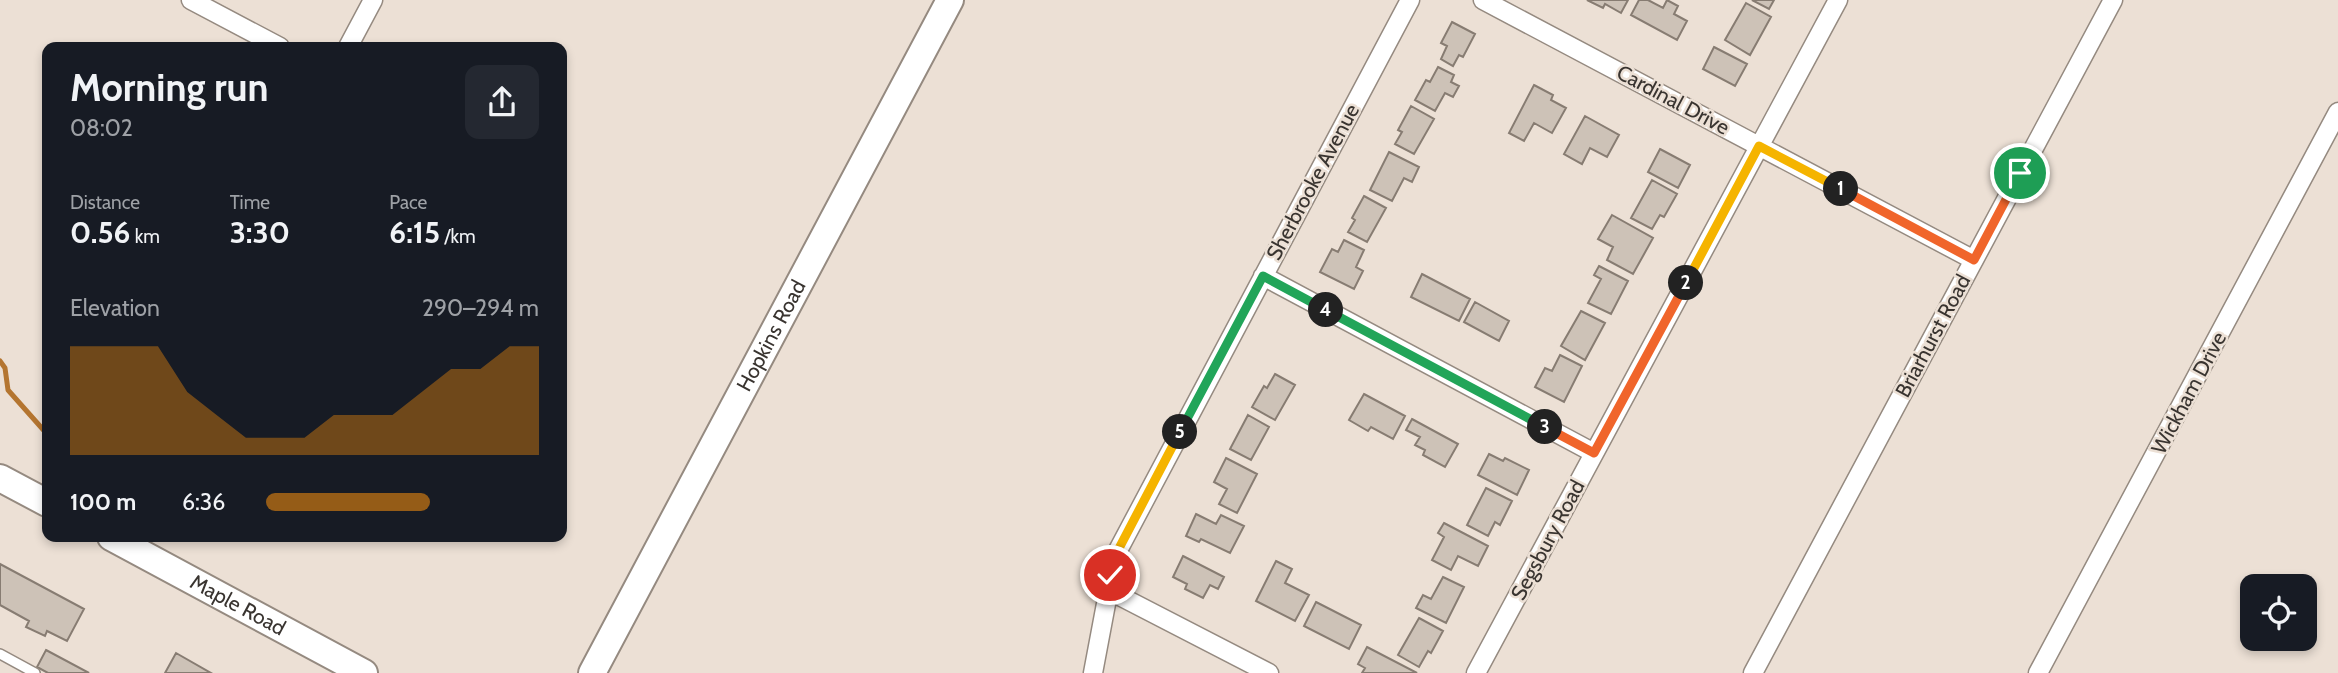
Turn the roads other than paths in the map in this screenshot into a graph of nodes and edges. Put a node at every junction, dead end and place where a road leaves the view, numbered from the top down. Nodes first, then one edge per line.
1 (191, 0) edge
2 (373, 0) edge
3 (950, 0) edge
4 (1410, 0) edge
5 (1483, 0) edge
6 (1838, 0) edge
7 (2113, 0) edge
8 (271, 42) edge
9 (355, 42) edge
10 (2338, 112) edge
11 (1759, 146) junction
12 (1974, 260) junction
13 (1263, 276) junction
14 (1594, 453) junction
15 (0, 478) edge
16 (42, 497) edge
17 (120, 542) edge
18 (1108, 590) junction
19 (0, 654) edge
20 (35, 673) edge
21 (364, 673) edge
22 (592, 673) edge
23 (1093, 673) edge
24 (1269, 673) edge
25 (1476, 673) edge
26 (1753, 673) edge
27 (2038, 673) edge

1 - 8 street
2 - 9 street
3 - 22 street, Hopkins Road
4 - 13 street, Sherbrooke Avenue
5 - 11 street, Cardinal Drive
6 - 11 street, Segsbury Road
7 - 12 street, Briarhurst Road
10 - 27 street, Wickham Drive
11 - 12 street, Cardinal Drive
11 - 14 street, Segsbury Road
12 - 26 street, Briarhurst Road
13 - 14 street
13 - 18 street, Sherbrooke Avenue
14 - 25 street, Segsbury Road
15 - 16 street
17 - 21 street, Maple Road
18 - 23 street, Sherbrooke Avenue
18 - 24 street
19 - 20 lane

